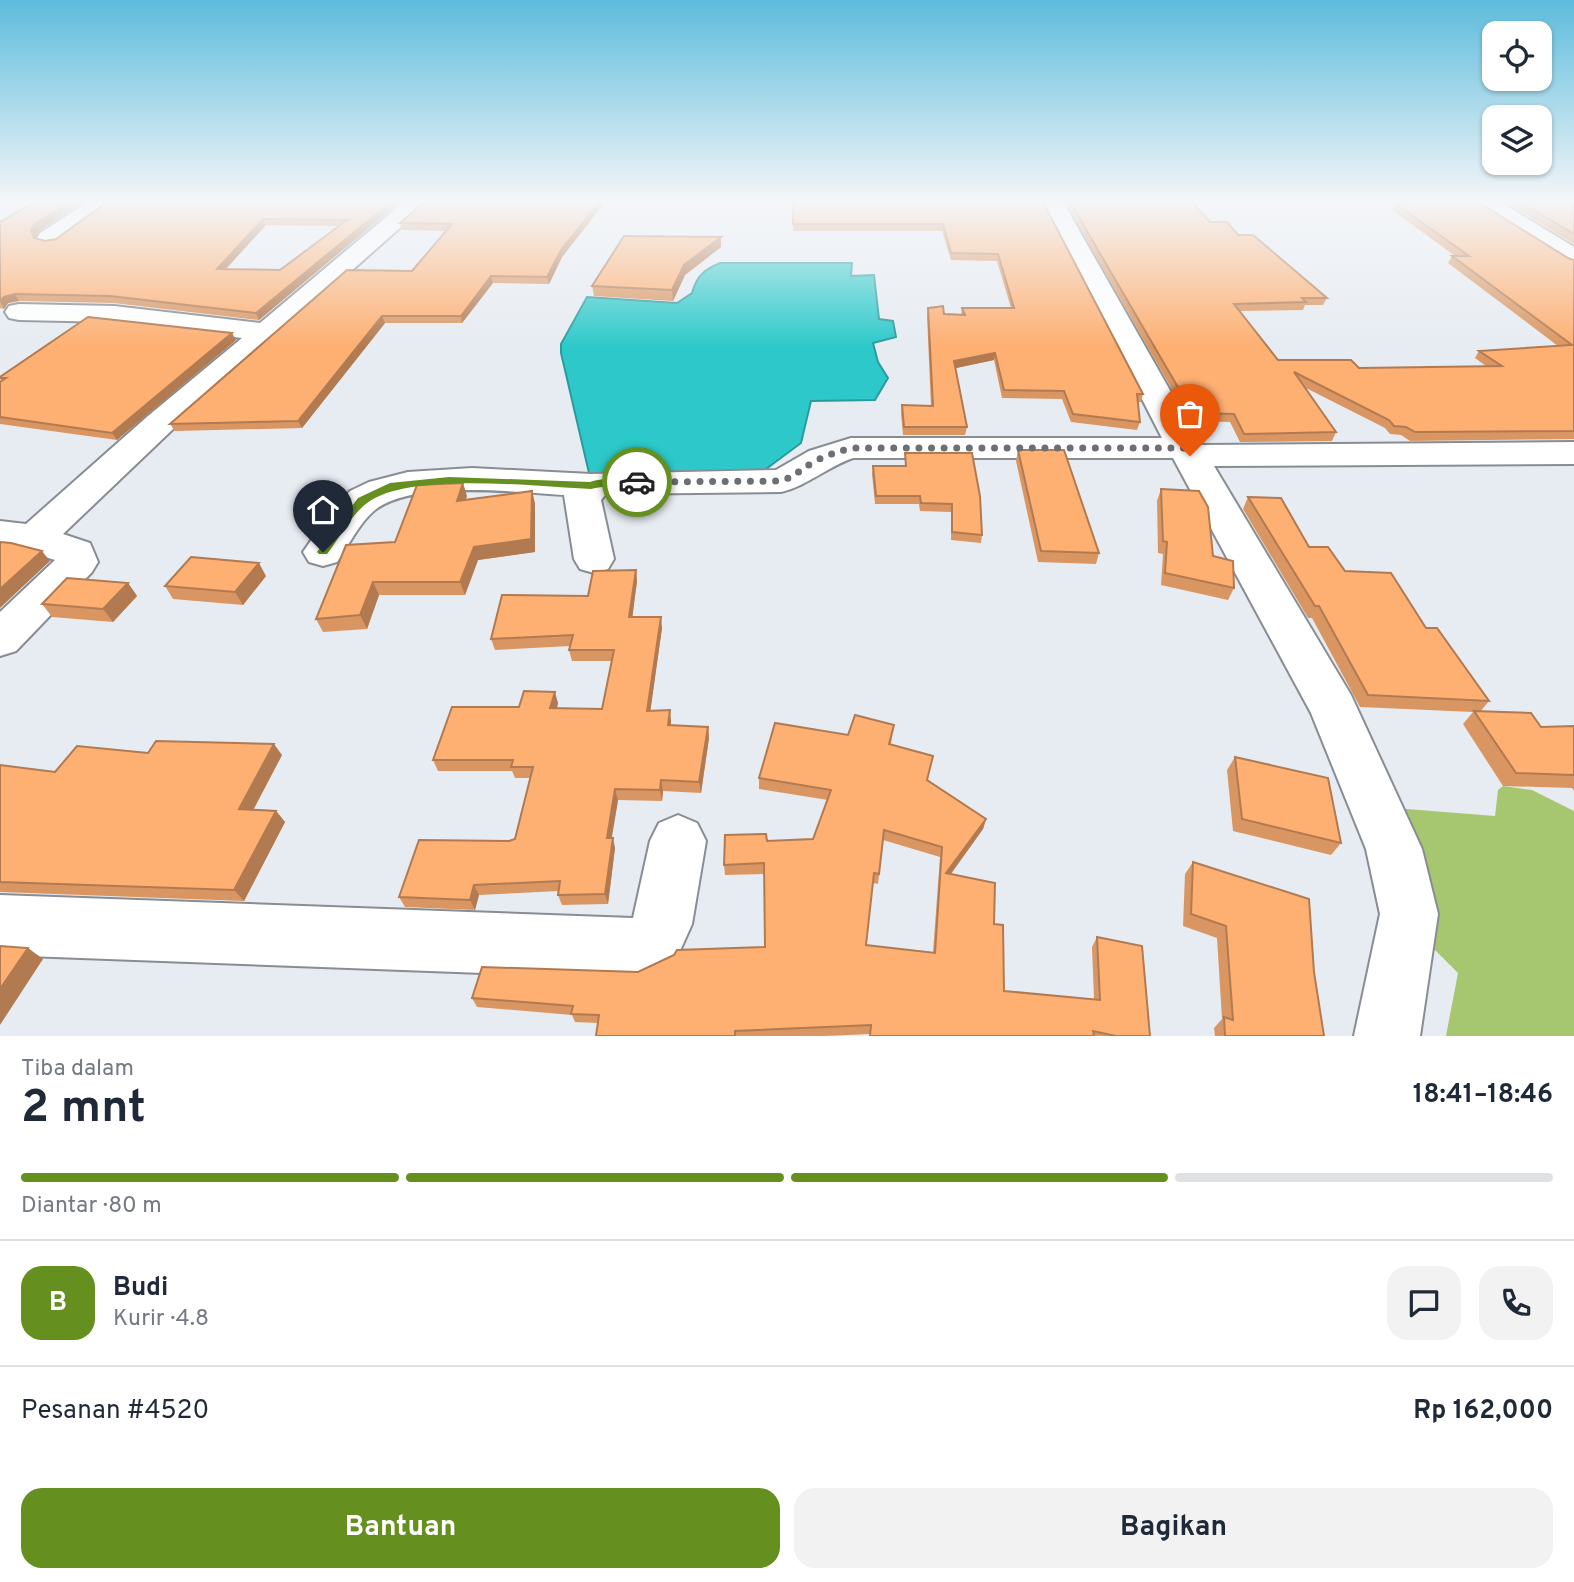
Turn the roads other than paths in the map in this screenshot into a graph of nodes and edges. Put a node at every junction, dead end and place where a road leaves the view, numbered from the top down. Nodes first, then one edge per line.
1 (361, 250) edge
2 (1078, 250) edge
3 (19, 312) dead end
4 (264, 332) junction
5 (1188, 452) junction
6 (1574, 453) edge
7 (591, 485) junction
8 (17, 537) edge
9 (323, 552) dead end
10 (594, 559) dead end
11 (0, 639) edge
12 (678, 841) dead end
13 (0, 925) edge
14 (1387, 1036) edge

1 - 4 street
2 - 5 street
3 - 4 street
4 - 8 street
5 - 6 street
5 - 7 street
5 - 14 street
7 - 9 street
7 - 10 street
8 - 11 street
12 - 13 street

